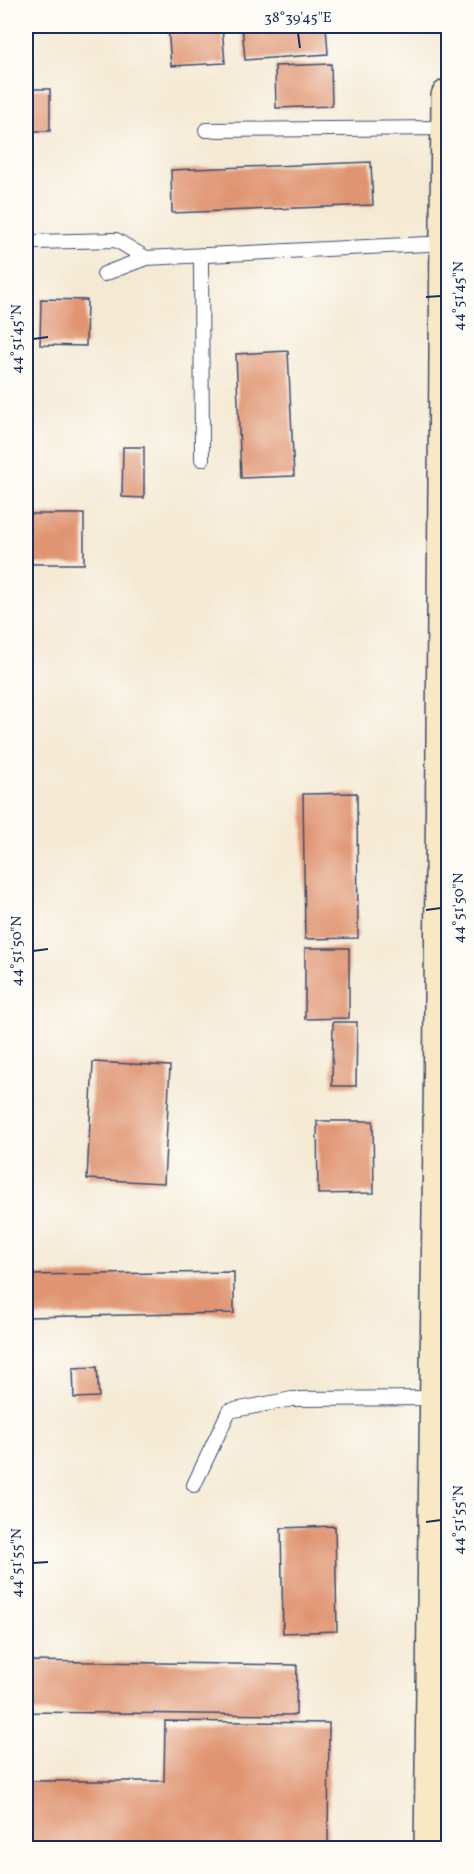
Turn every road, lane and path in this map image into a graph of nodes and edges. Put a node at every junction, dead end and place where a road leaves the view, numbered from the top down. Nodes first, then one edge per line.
1 (448, 96) edge
2 (448, 128) edge
3 (206, 130) dead end
4 (34, 242) dead end
5 (447, 243) edge
6 (201, 255) junction
7 (146, 258) junction
8 (104, 274) dead end
9 (202, 459) dead end
10 (446, 735) edge
11 (445, 1019) edge
12 (437, 1398) junction
13 (194, 1485) dead end
14 (441, 1573) edge
15 (431, 1848) edge

1 - 2 main road
2 - 3 lane
2 - 5 main road
4 - 7 lane
5 - 6 lane
5 - 10 main road
6 - 7 lane
6 - 9 lane
7 - 8 lane
10 - 11 main road
11 - 12 main road
12 - 13 lane
12 - 14 main road
14 - 15 main road

